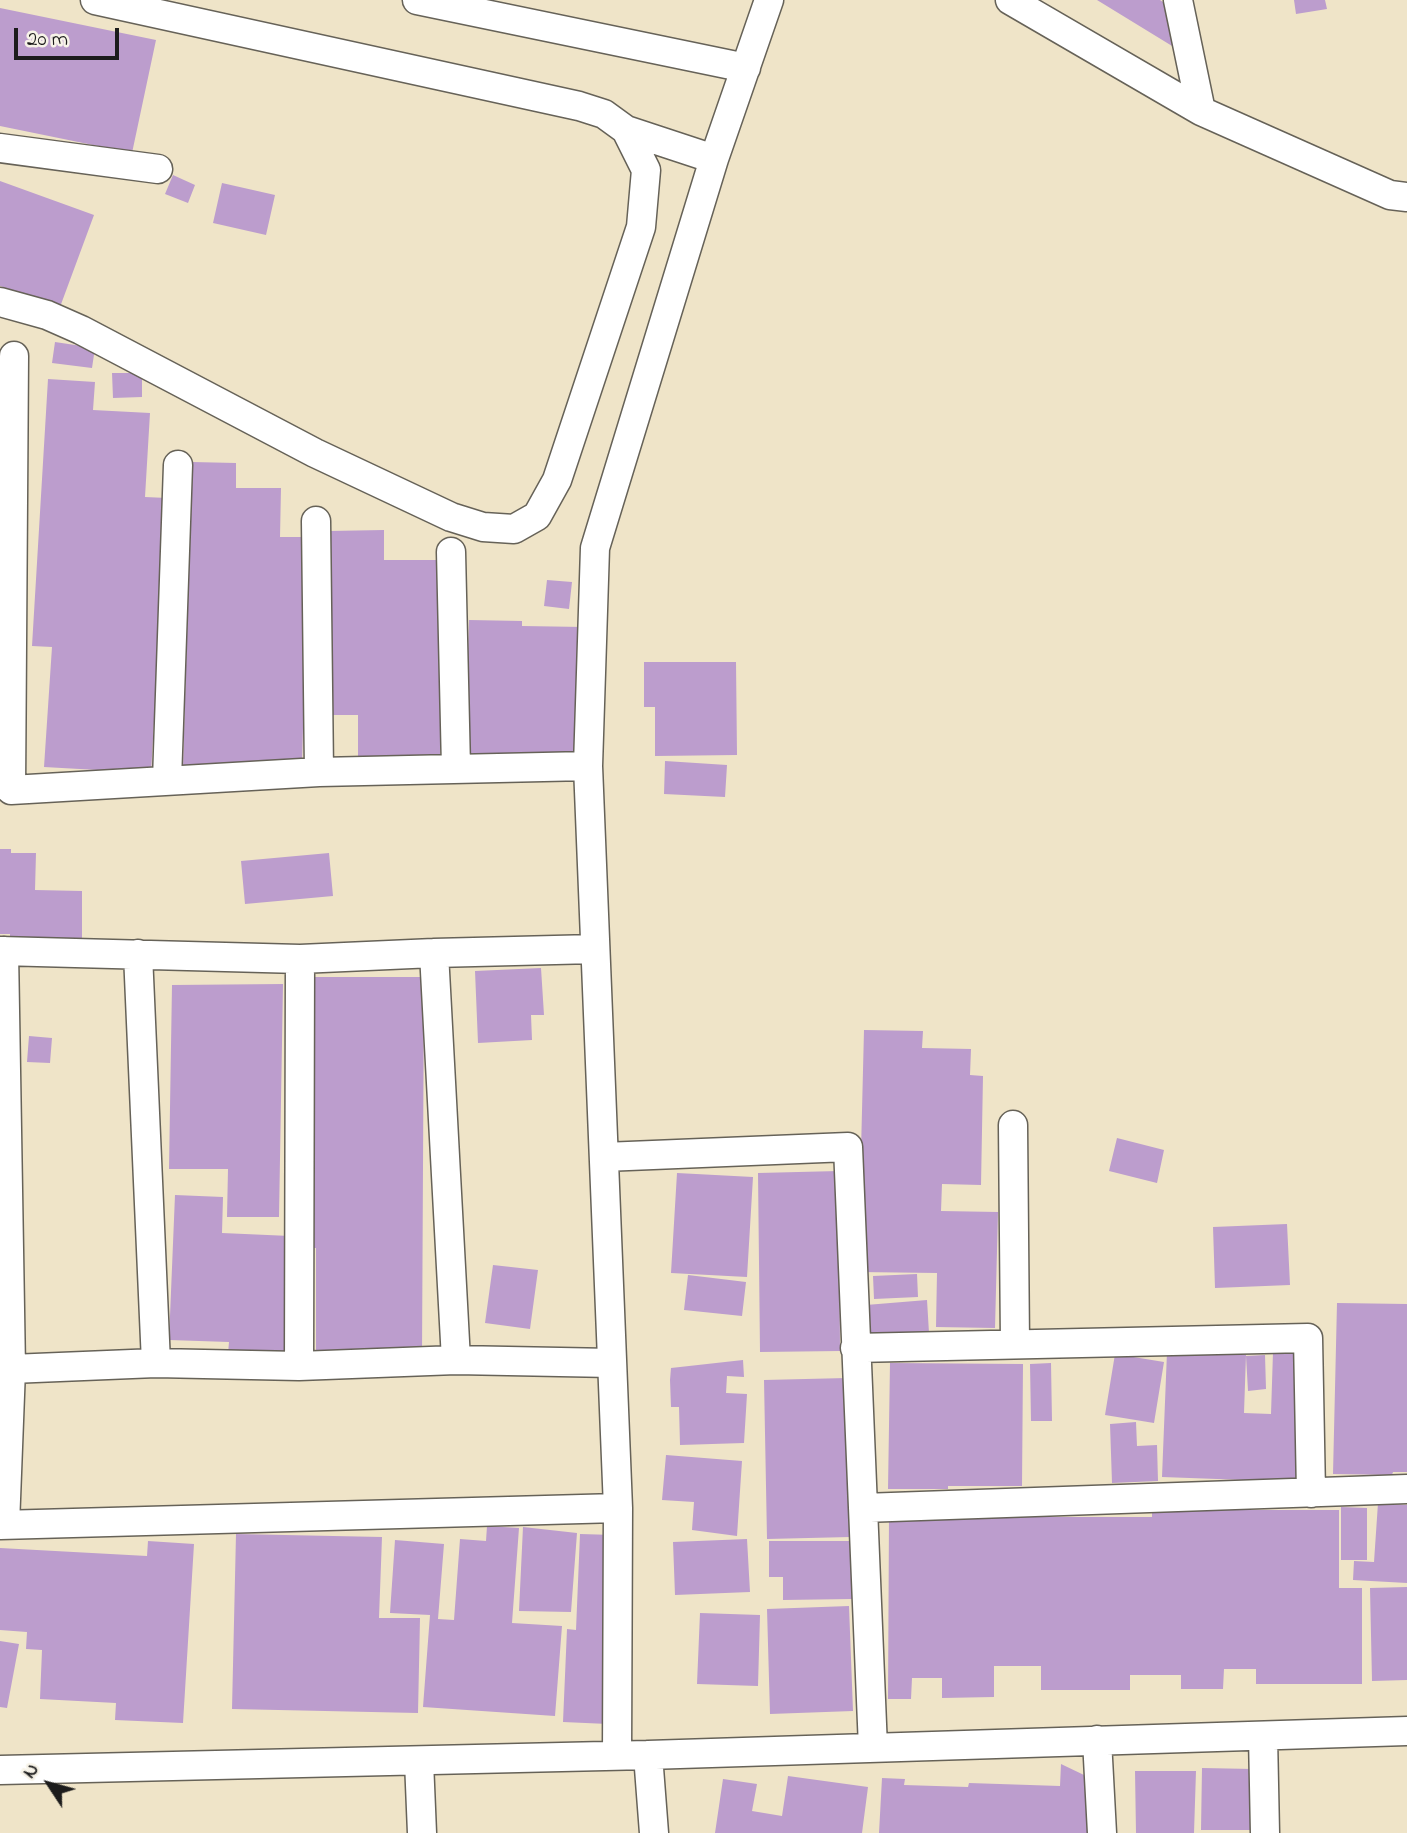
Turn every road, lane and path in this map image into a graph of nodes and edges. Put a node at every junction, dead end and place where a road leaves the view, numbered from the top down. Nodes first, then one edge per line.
1 (94, 0) edge
2 (417, 0) edge
3 (769, 0) edge
4 (1010, 0) edge
5 (1178, 0) edge
6 (746, 68) junction
7 (1200, 111) junction
8 (626, 130) junction
9 (0, 148) edge
10 (714, 159) junction
11 (158, 169) dead end
12 (1407, 197) edge
13 (0, 302) edge
14 (14, 356) dead end
15 (178, 465) dead end
16 (316, 521) dead end
17 (451, 552) dead end
18 (588, 766) junction
19 (456, 768) junction
20 (319, 772) junction
21 (167, 780) junction
22 (595, 949) junction
23 (2, 951) edge
24 (434, 953) junction
25 (138, 954) junction
26 (300, 959) junction
27 (1013, 1125) dead end
28 (604, 1157) junction
29 (1015, 1344) junction
30 (855, 1348) junction
31 (456, 1360) junction
32 (156, 1363) junction
33 (612, 1363) junction
34 (299, 1366) junction
35 (11, 1369) junction
36 (1407, 1489) edge
37 (1311, 1493) junction
38 (618, 1508) junction
39 (863, 1508) junction
40 (3, 1525) edge
41 (1407, 1731) edge
42 (1263, 1737) junction
43 (1097, 1740) junction
44 (873, 1748) junction
45 (617, 1755) junction
46 (648, 1755) junction
47 (419, 1760) junction
48 (0, 1770) edge
49 (422, 1833) edge
50 (654, 1833) edge
51 (1102, 1833) edge
52 (1265, 1833) edge

1 - 8 street
2 - 6 street
3 - 6 street
4 - 7 street
5 - 7 street
6 - 10 street
7 - 12 street
8 - 10 street
8 - 13 street
9 - 11 street
10 - 18 street
14 - 21 street
15 - 21 street
16 - 20 street
17 - 19 street
18 - 19 street
18 - 22 street
19 - 20 street
20 - 21 street
22 - 24 street
22 - 28 street
23 - 25 street
23 - 35 street
24 - 26 street
24 - 31 street
25 - 26 street
25 - 32 street
26 - 34 street
27 - 29 street
28 - 30 street
28 - 33 street
29 - 30 street
29 - 37 street
30 - 39 street
31 - 33 street
31 - 34 street
32 - 34 street
32 - 35 street
33 - 38 street
35 - 40 street
36 - 37 street
37 - 39 street
38 - 40 street
38 - 45 street
39 - 44 street
41 - 42 street
42 - 43 street
42 - 52 street
43 - 44 street
43 - 51 street
44 - 46 street
45 - 46 street
45 - 47 street
46 - 50 street
47 - 48 street
47 - 49 street

